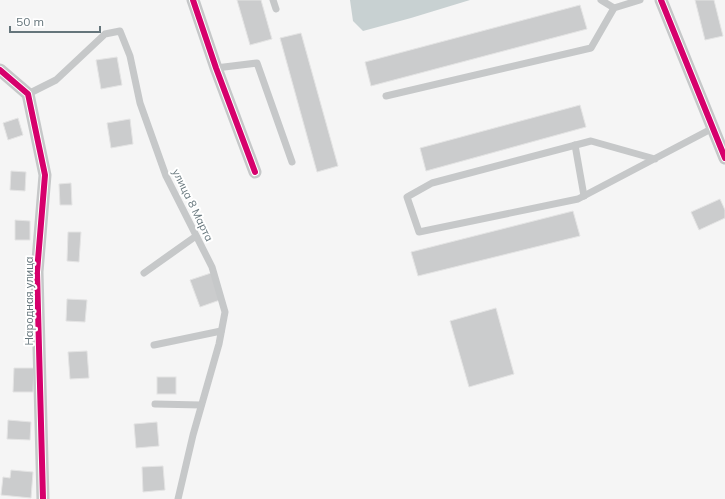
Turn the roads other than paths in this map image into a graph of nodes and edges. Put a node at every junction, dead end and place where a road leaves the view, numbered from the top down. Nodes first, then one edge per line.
1 (193, 0) edge
2 (273, 0) edge
3 (601, 0) edge
4 (640, 0) edge
5 (661, 0) edge
6 (614, 8) junction
7 (276, 9) dead end
8 (216, 68) junction
9 (0, 70) edge
10 (28, 94) junction
11 (386, 96) dead end
12 (713, 128) junction
13 (576, 145) junction
14 (725, 158) edge
15 (655, 159) junction
16 (292, 162) dead end
17 (255, 172) dead end
18 (584, 196) junction
19 (196, 236) junction
20 (144, 273) dead end
21 (221, 331) junction
22 (154, 345) dead end
23 (154, 404) dead end
24 (201, 405) junction
25 (42, 499) edge
26 (178, 499) edge

1 - 8 street
2 - 7 lane
3 - 6 lane
4 - 6 lane
5 - 12 street
6 - 11 lane
8 - 16 lane
8 - 17 street
9 - 10 street
10 - 19 lane, улица 8 Марта
10 - 25 street, Народная улица
12 - 14 street
12 - 15 lane
13 - 15 lane
13 - 18 lane
13 - 18 lane
15 - 18 lane
19 - 20 lane
19 - 21 lane, улица 8 Марта
21 - 22 lane
21 - 24 lane, улица 8 Марта
23 - 24 lane
24 - 26 lane, улица 8 Марта

